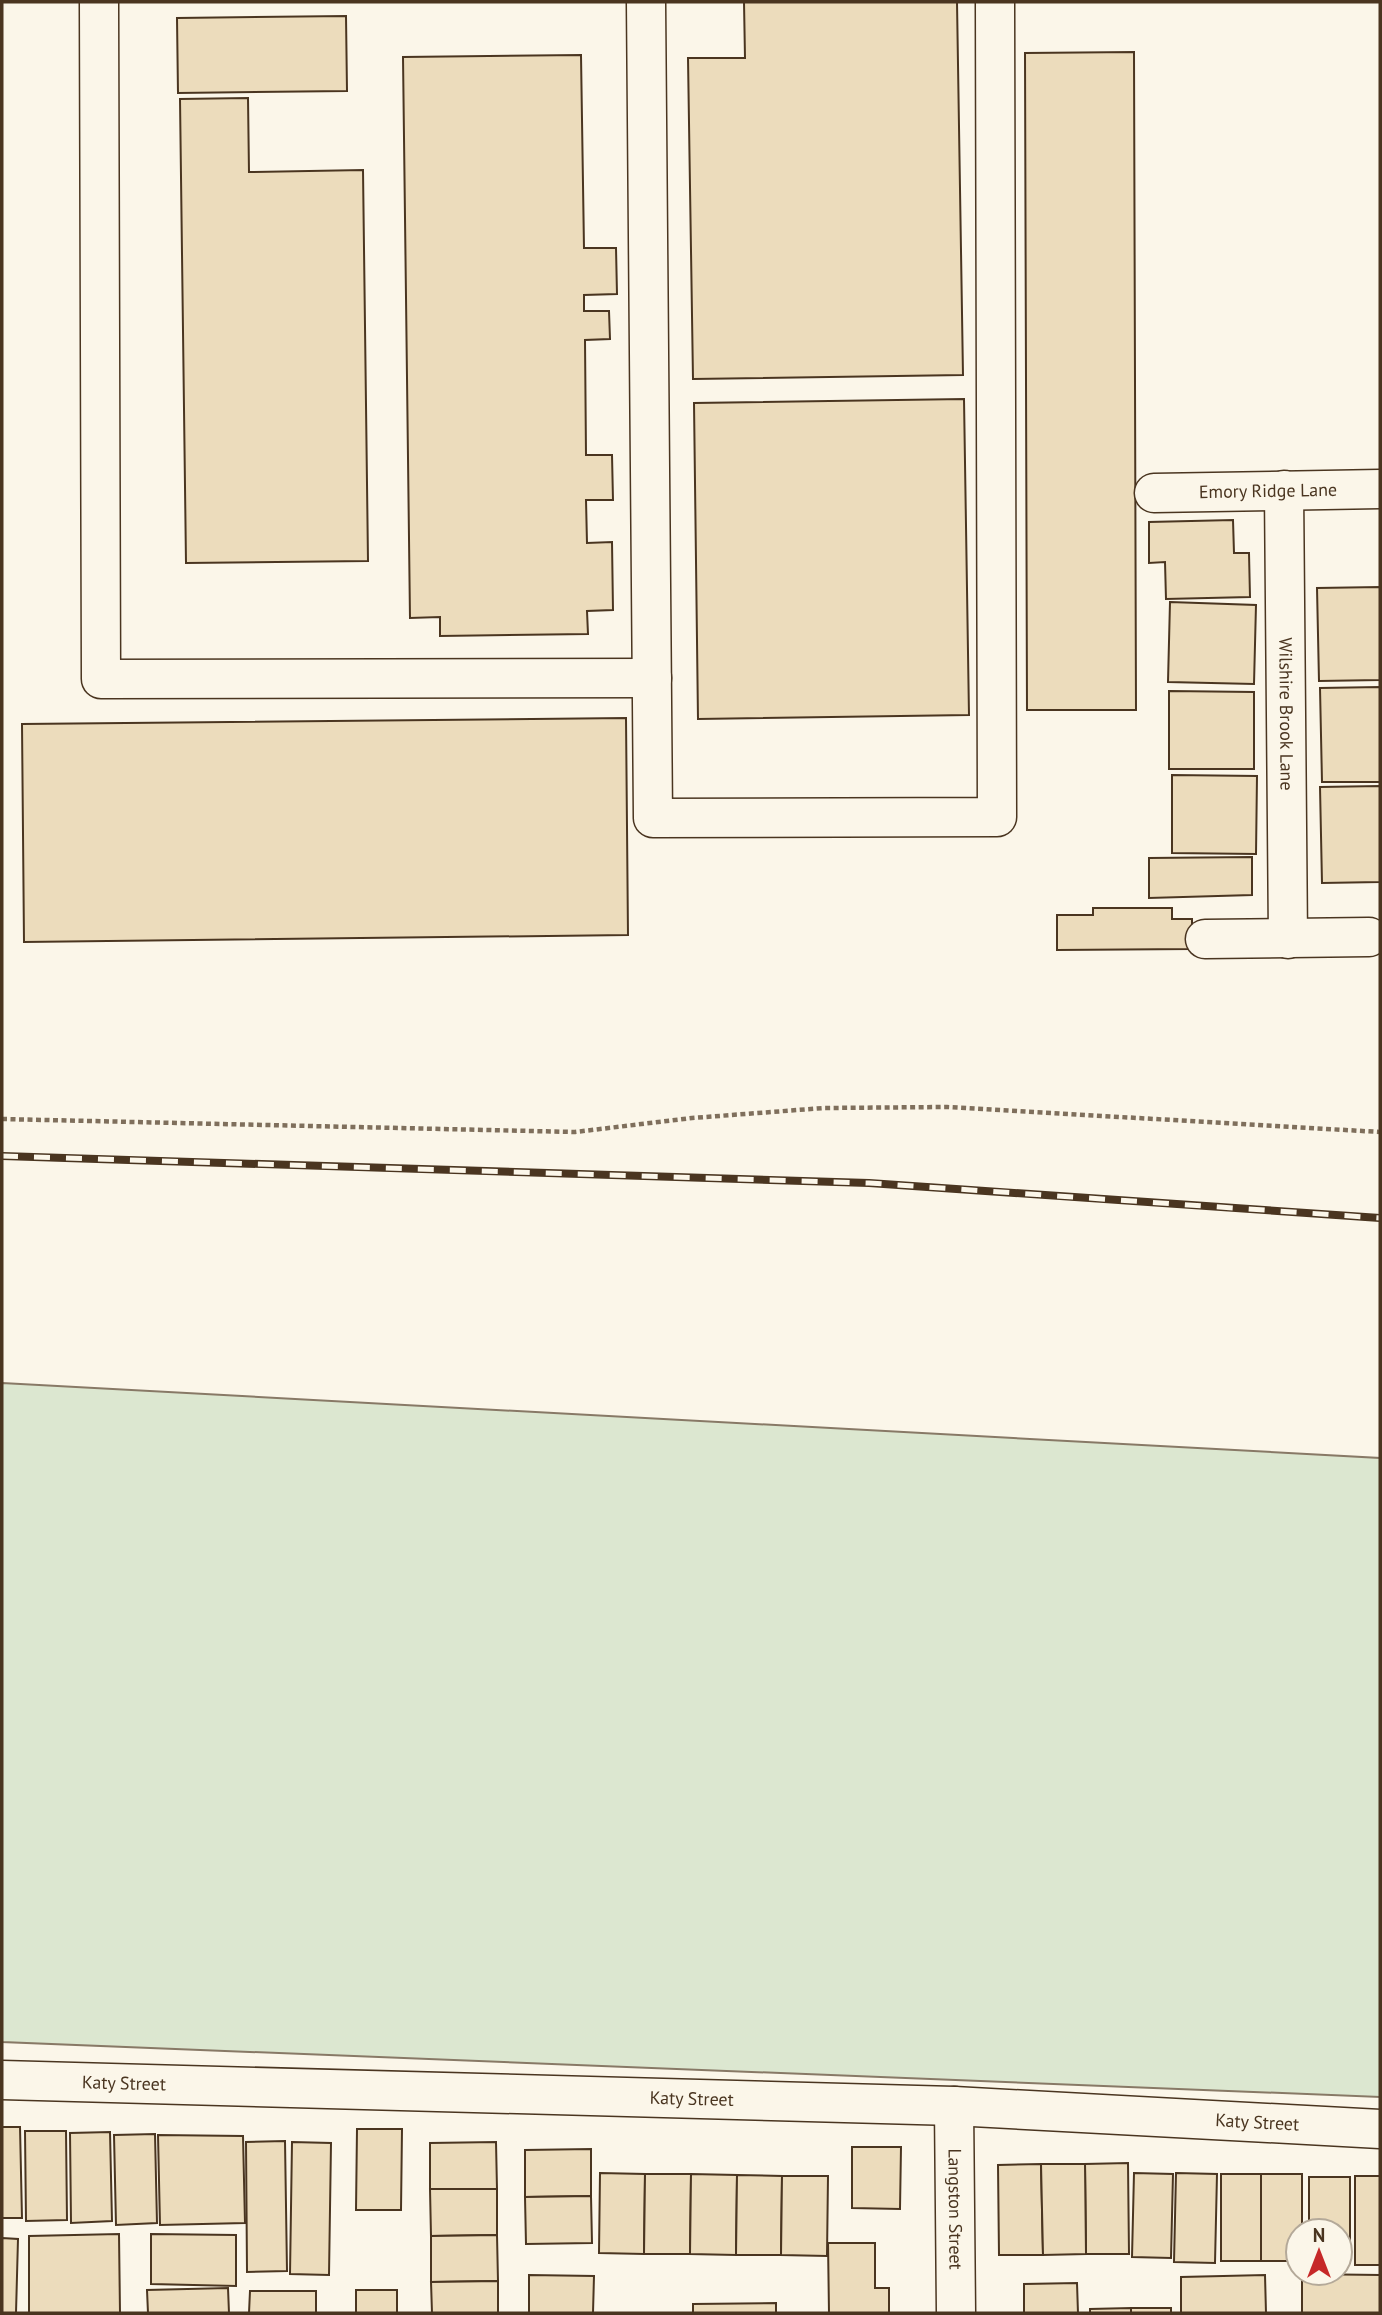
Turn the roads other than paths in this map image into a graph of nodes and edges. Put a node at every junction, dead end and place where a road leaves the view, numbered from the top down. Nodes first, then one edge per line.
1 (99, 2) edge
2 (646, 2) edge
3 (995, 2) edge
4 (1380, 489) edge
5 (1284, 490) junction
6 (1154, 493) dead end
7 (652, 678) junction
8 (1369, 937) dead end
9 (1205, 939) dead end
10 (1288, 939) junction
11 (2, 2080) edge
12 (954, 2106) junction
13 (1380, 2129) edge
14 (956, 2313) edge

1 - 7 street
2 - 7 street
3 - 7 street
4 - 5 street, Emory Ridge Lane
5 - 6 street, Emory Ridge Lane
5 - 10 street, Wilshire Brook Lane
8 - 10 street
9 - 10 street
11 - 12 street, Katy Street
12 - 13 street, Katy Street
12 - 14 street, Langston Street

